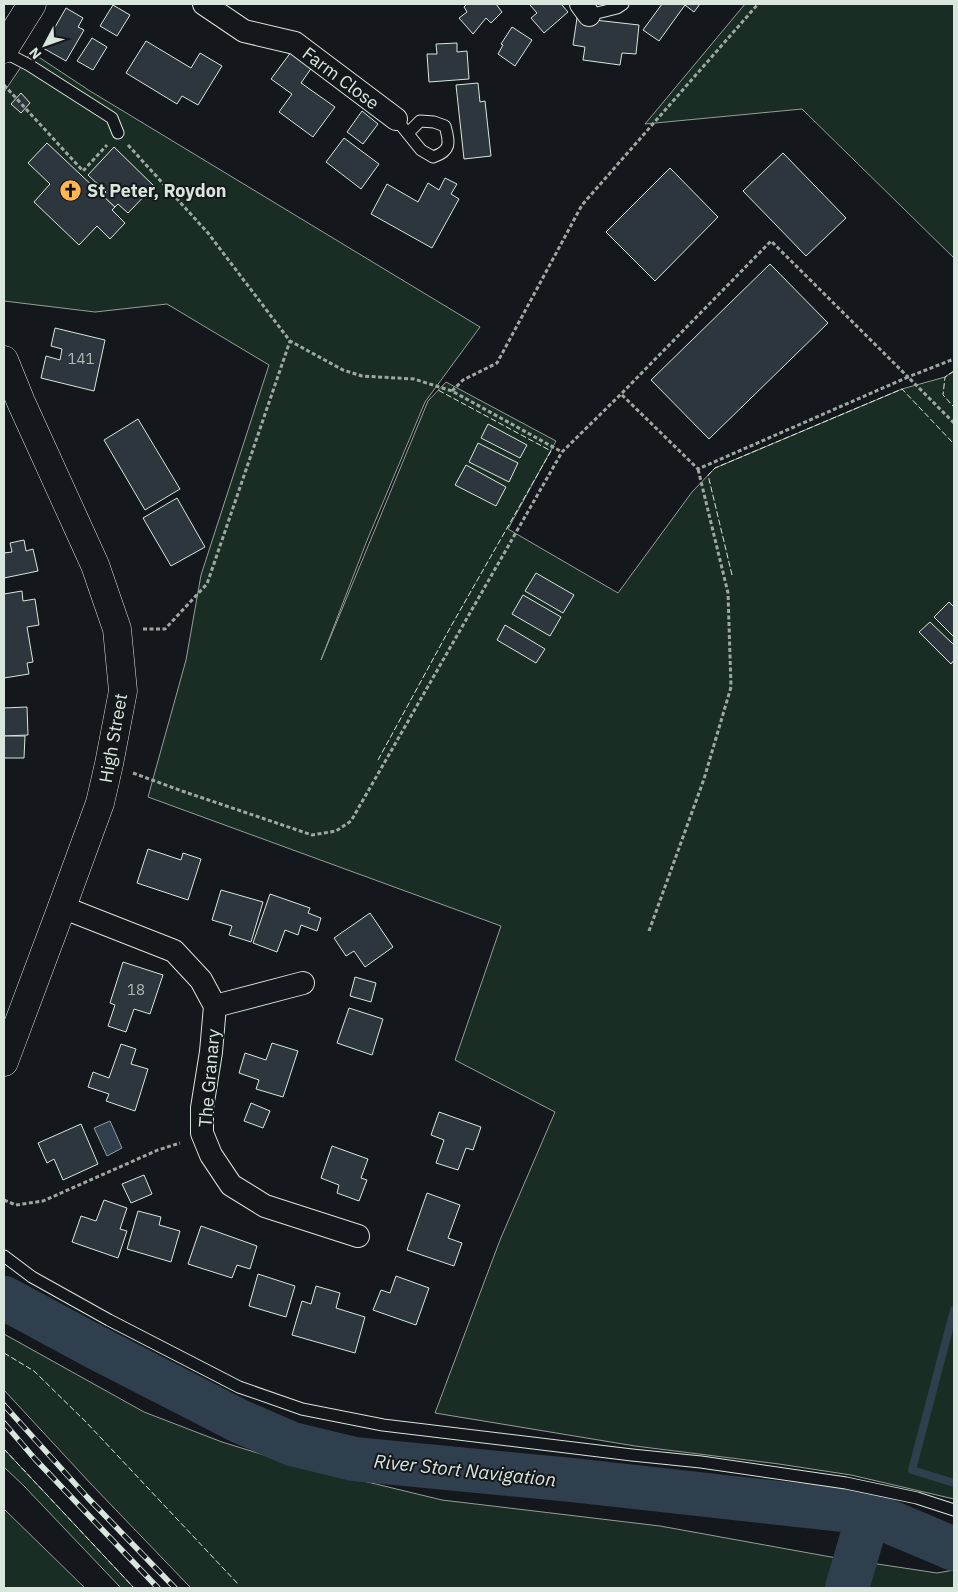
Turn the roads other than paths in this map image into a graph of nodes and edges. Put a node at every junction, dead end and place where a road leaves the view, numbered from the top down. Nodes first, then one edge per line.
1 (32, 4) edge
2 (204, 4) edge
3 (623, 4) edge
4 (585, 9) edge
5 (4, 51) edge
6 (402, 126) dead end
7 (118, 133) road end
8 (4, 360) edge
9 (62, 907) junction
10 (303, 983) dead end
11 (215, 1006) junction
12 (4, 1062) edge
13 (358, 1236) dead end
14 (4, 1256) edge
15 (954, 1510) edge

1 - 5 main road
2 - 6 street, Farm Close
3 - 4 lane
5 - 7 lane
8 - 9 main road, High Street
9 - 11 street, The Granary
9 - 12 main road, High Street
10 - 11 street, The Granary
11 - 13 street, The Granary
14 - 15 lane

